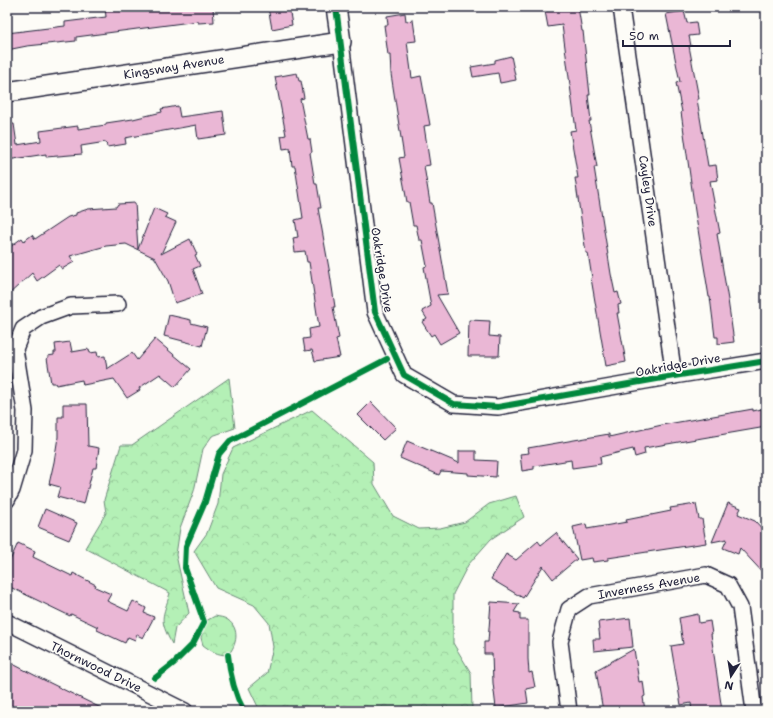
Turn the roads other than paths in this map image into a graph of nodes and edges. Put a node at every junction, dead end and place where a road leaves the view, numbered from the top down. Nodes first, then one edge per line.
1 (336, 7) edge
2 (621, 7) edge
3 (341, 42) junction
4 (7, 92) edge
5 (118, 304) dead end
6 (766, 361) edge
7 (674, 376) junction
8 (7, 500) edge
9 (7, 622) edge
10 (185, 711) edge
11 (569, 711) edge
12 (754, 711) edge

1 - 3 street, Oakridge Drive
2 - 7 street, Cayley Drive
3 - 4 street, Kingsway Avenue
3 - 7 street, Oakridge Drive
5 - 8 street
6 - 7 street, Oakridge Drive
9 - 10 street, Thornwood Drive
11 - 12 street, Inverness Avenue

